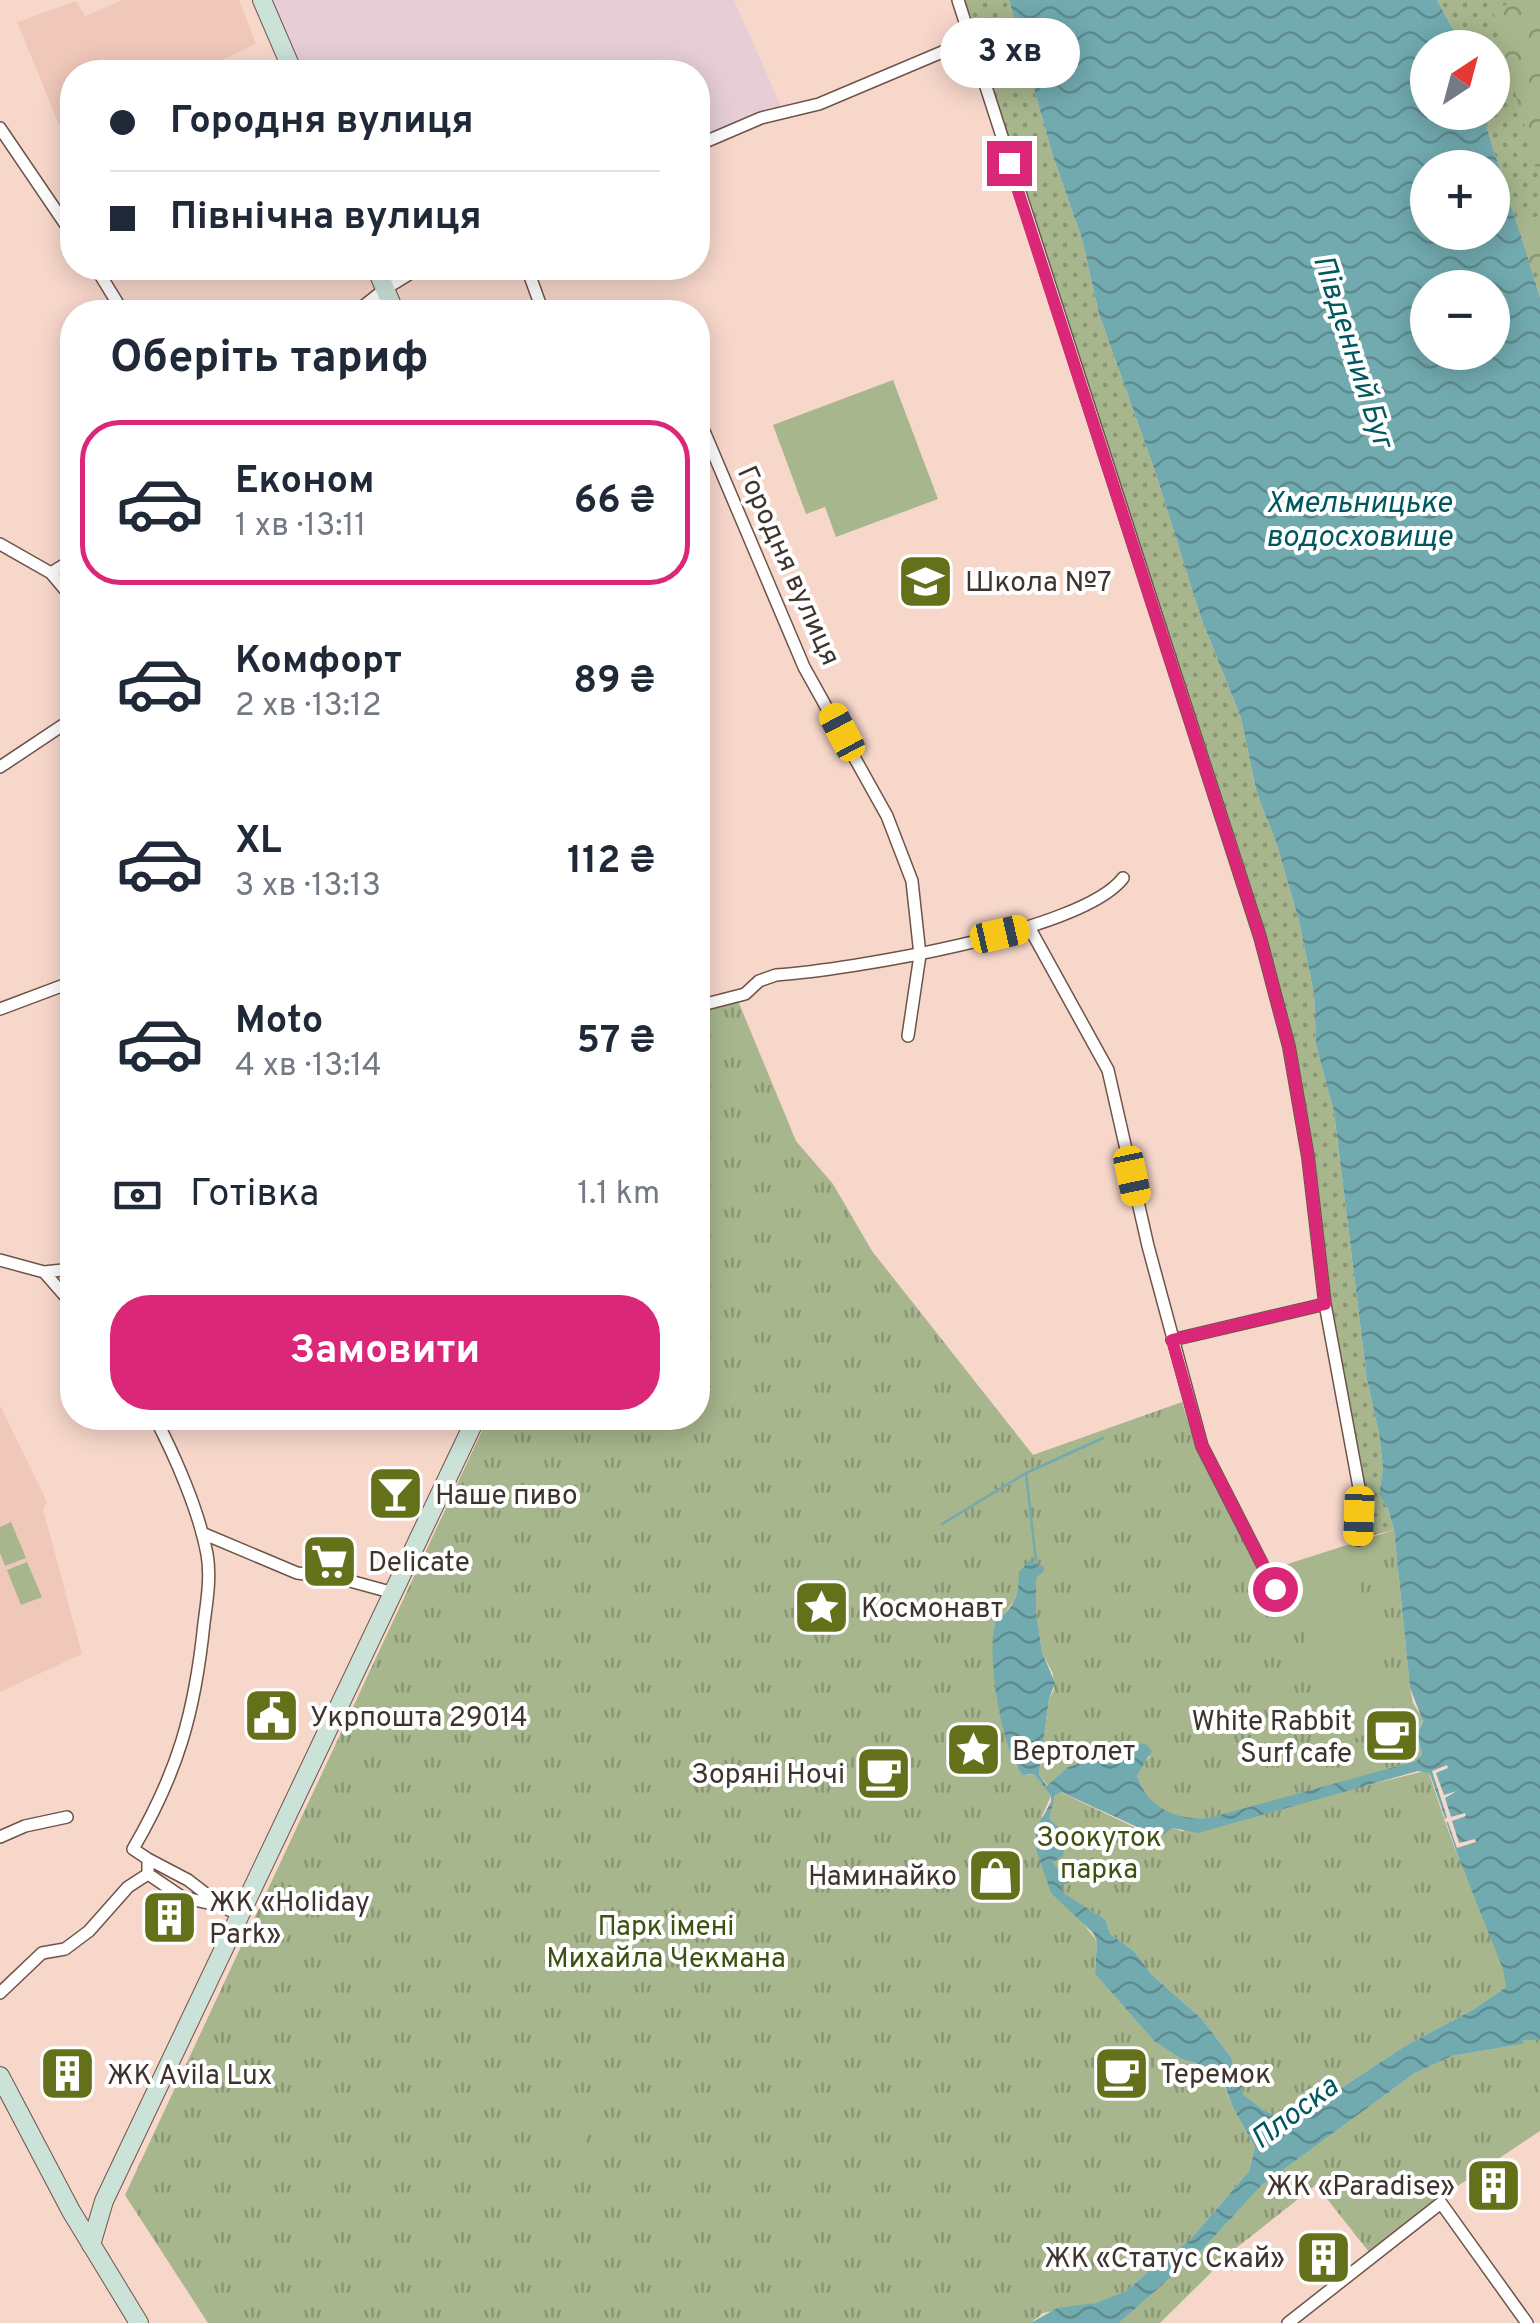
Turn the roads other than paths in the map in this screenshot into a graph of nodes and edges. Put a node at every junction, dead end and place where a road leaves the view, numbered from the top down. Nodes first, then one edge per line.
1 (262, 0) edge
2 (958, 0) edge
3 (972, 39) junction
4 (288, 60) edge
5 (0, 128) edge
6 (710, 139) edge
7 (60, 216) edge
8 (381, 280) edge
9 (399, 280) edge
10 (385, 288) junction
11 (370, 300) edge
12 (390, 300) edge
13 (710, 445) edge
14 (0, 544) edge
15 (60, 568) edge
16 (52, 573) junction
17 (60, 583) edge
18 (60, 727) edge
19 (0, 767) edge
20 (1124, 878) dead end
21 (1029, 927) junction
22 (920, 956) junction
23 (60, 986) edge
24 (710, 1003) edge
25 (0, 1009) edge
26 (908, 1036) dead end
27 (0, 1260) edge
28 (60, 1270) edge
29 (44, 1272) junction
30 (60, 1290) edge
31 (1325, 1304) junction
32 (1172, 1340) junction
33 (161, 1430) edge
34 (470, 1430) edge
35 (202, 1534) junction
36 (1358, 1540) dead end
37 (1275, 1589) dead end
38 (394, 1592) junction
39 (68, 1817) dead end
40 (0, 1837) edge
41 (148, 1859) junction
42 (148, 1874) junction
43 (223, 1907) junction
44 (242, 1916) junction
45 (0, 1992) edge
46 (0, 2076) edge
47 (91, 2245) junction
48 (139, 2323) edge
49 (1288, 2323) edge
50 (1527, 2323) edge

1 - 4 main road
2 - 3 street
3 - 6 street
3 - 31 street
5 - 7 street
8 - 10 main road
9 - 10 street
10 - 11 street
10 - 12 main road
13 - 22 street, Городня вулиця
14 - 16 street
15 - 16 street
16 - 17 street
18 - 19 street
20 - 21 street
21 - 22 street
21 - 32 street
22 - 24 street
22 - 26 street, Городня вулиця
23 - 25 street
27 - 29 street
28 - 29 street
29 - 30 street
31 - 32 street
31 - 36 street
32 - 37 street
33 - 35 street
34 - 38 main road
35 - 38 street
35 - 41 street
38 - 44 main road
39 - 40 street
41 - 42 street
41 - 43 street
42 - 43 street
42 - 45 street
43 - 44 street
44 - 47 main road
46 - 47 main road
47 - 48 main road
49 - 50 street

